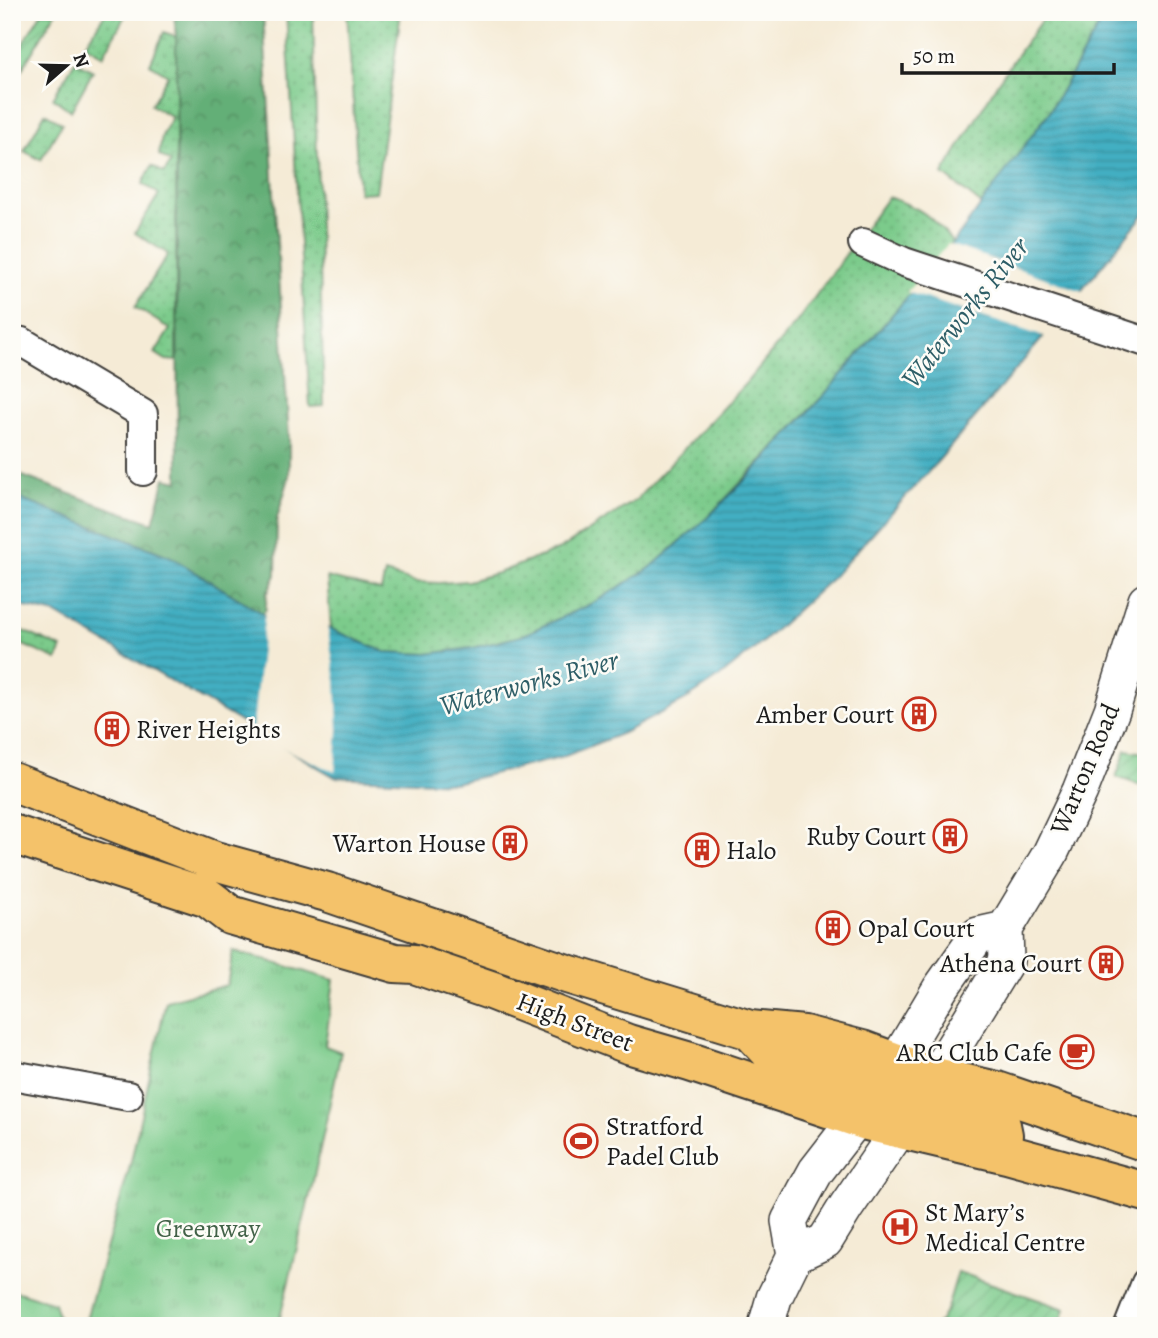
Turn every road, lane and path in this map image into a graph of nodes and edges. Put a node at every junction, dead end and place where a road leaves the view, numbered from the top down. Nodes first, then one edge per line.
1 (863, 243) dead end
2 (12, 340) edge
3 (1146, 342) edge
4 (143, 471) dead end
5 (1146, 601) edge
6 (12, 782) edge
7 (12, 834) edge
8 (1005, 929) junction
9 (12, 1075) edge
10 (877, 1090) junction
11 (128, 1096) dead end
12 (918, 1102) junction
13 (1146, 1142) edge
14 (1146, 1192) edge
15 (795, 1255) junction
16 (1146, 1283) edge
17 (766, 1326) edge
18 (1129, 1326) edge

1 - 3 street
2 - 4 street
5 - 8 street, Warton Road
6 - 10 main road, High Street
7 - 10 main road, High Street
8 - 10 street
8 - 12 street, Warton Road
9 - 11 street
10 - 12 main road
10 - 12 main road, High Street
10 - 15 street
12 - 13 main road, High Street
12 - 14 main road
12 - 15 street, Warton Road
15 - 17 street
16 - 18 street

